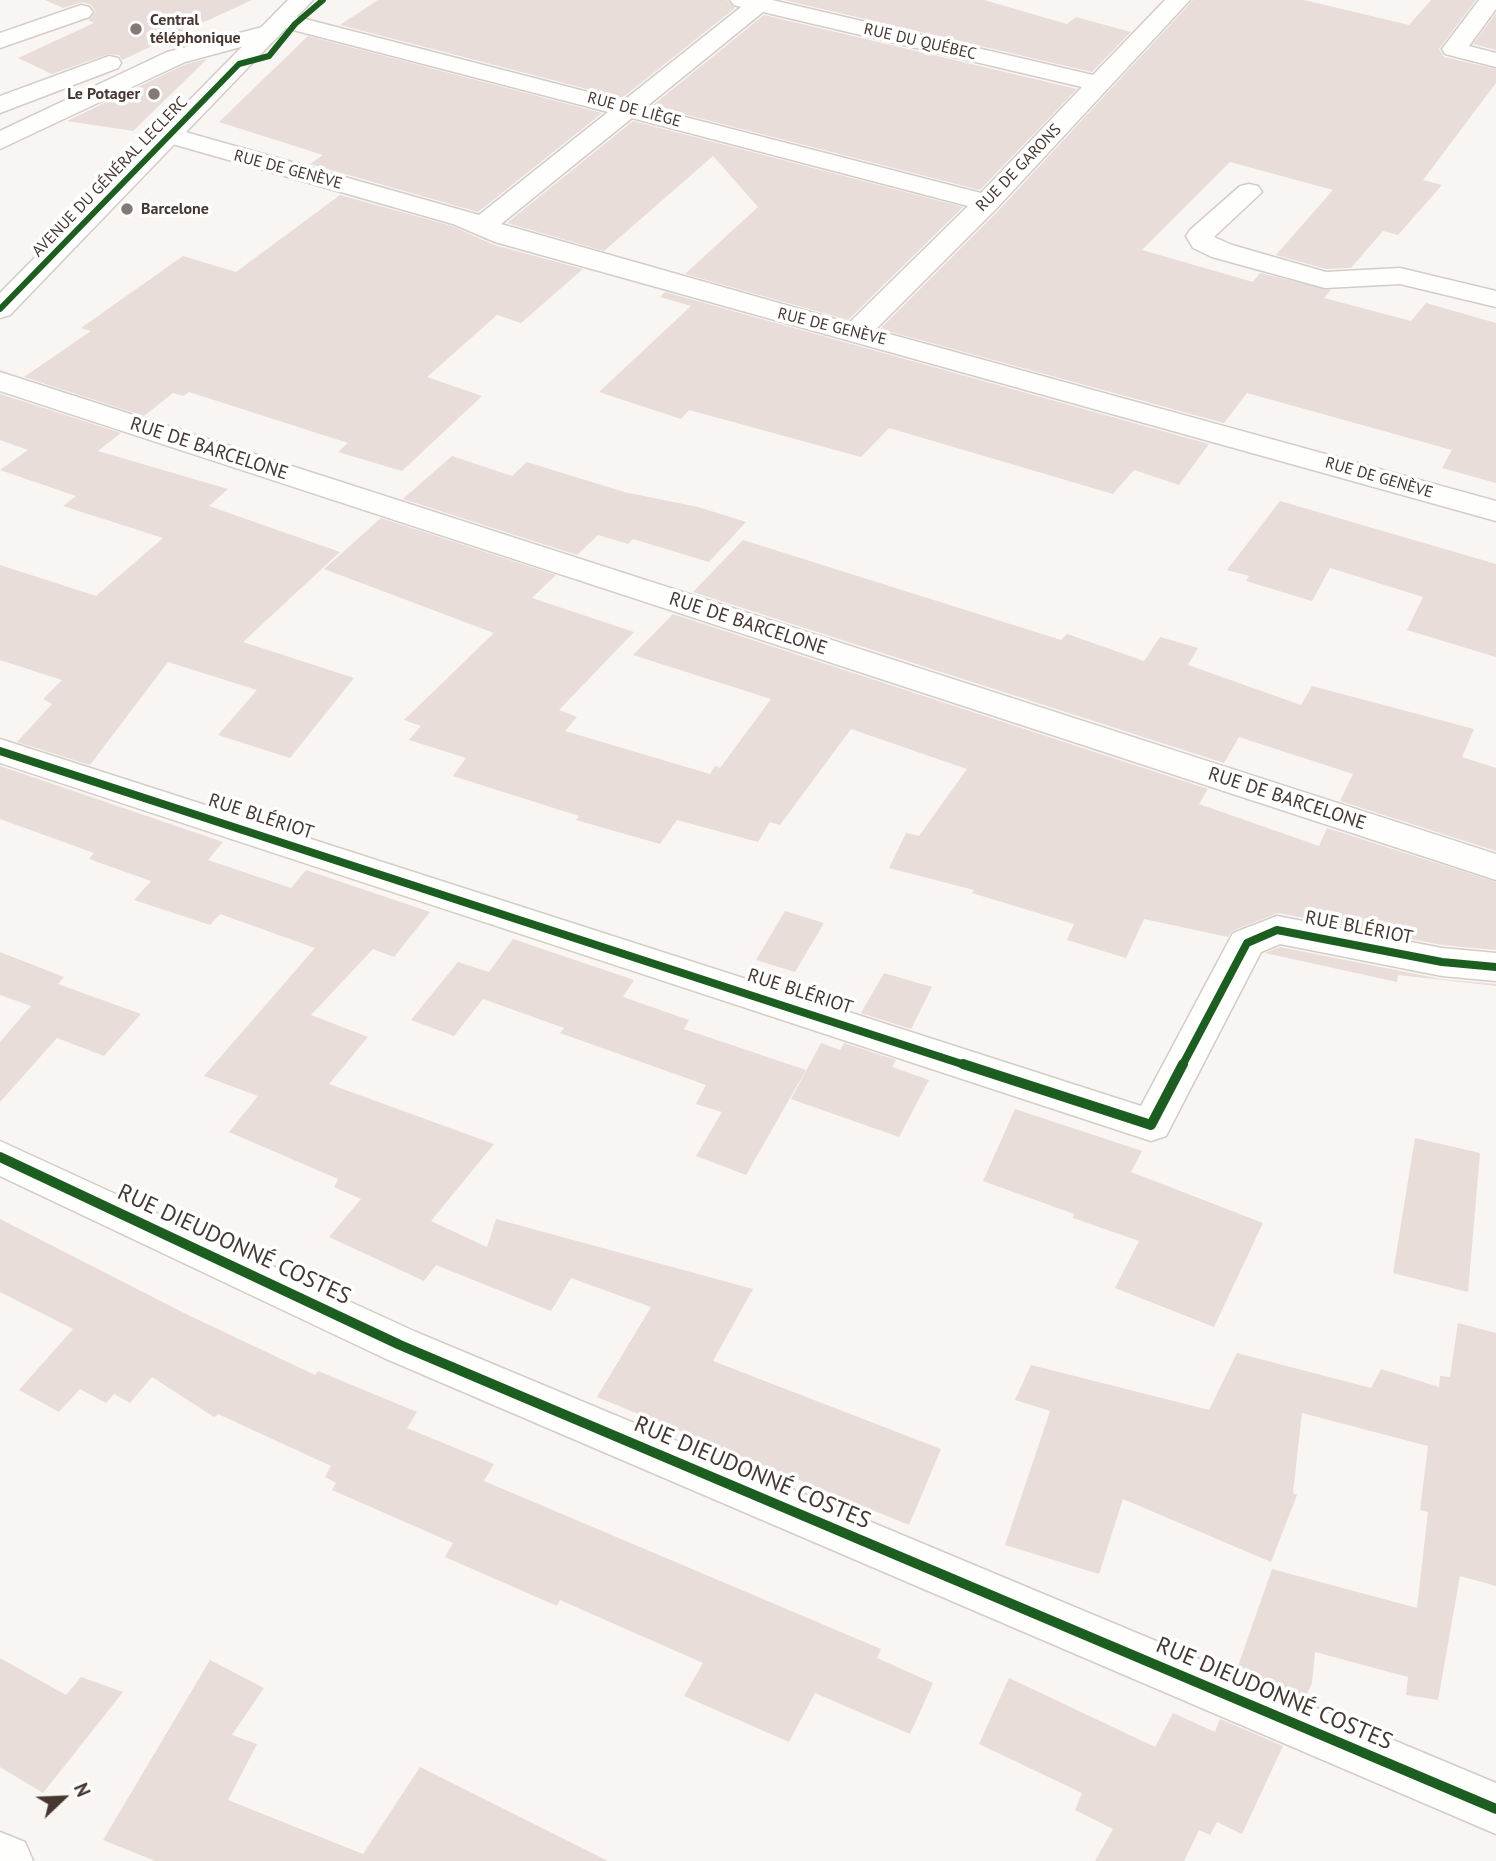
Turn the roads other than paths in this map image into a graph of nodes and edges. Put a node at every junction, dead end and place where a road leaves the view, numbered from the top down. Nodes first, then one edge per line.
1 (301, 0) edge
2 (1178, 0) edge
3 (1491, 0) edge
4 (750, 2) edge
5 (81, 12) dead end
6 (276, 26) junction
7 (0, 41) edge
8 (1496, 60) edge
9 (155, 67) junction
10 (1099, 84) junction
11 (0, 105) edge
12 (631, 109) junction
13 (170, 136) junction
14 (0, 141) edge
15 (1249, 192) dead end
16 (987, 203) junction
17 (483, 225) junction
18 (1496, 299) edge
19 (0, 309) edge
20 (856, 332) junction
21 (0, 381) edge
22 (1496, 511) edge
23 (0, 751) edge
24 (1496, 867) edge
25 (1496, 967) edge
26 (0, 1157) edge
27 (1496, 1809) edge
28 (0, 1858) edge
29 (6, 1861) edge

1 - 6 street, AVENUE DU GÉNÉRAL LECLERC
2 - 10 street, RUE DE GARONS
3 - 8 street
4 - 10 street, RUE DU QUÉBEC
4 - 12 street
5 - 7 street
6 - 9 street
6 - 12 street, RUE DE LIÈGE
6 - 13 street, AVENUE DU GÉNÉRAL LECLERC
9 - 11 street
9 - 14 street
10 - 16 street, RUE DE GARONS
12 - 16 street, RUE DE LIÈGE
12 - 17 street
13 - 17 street, RUE DE GENÈVE
13 - 19 street, AVENUE DU GÉNÉRAL LECLERC
15 - 18 street
16 - 20 street, RUE DE GARONS
17 - 20 street, RUE DE GENÈVE
20 - 22 street, RUE DE GENÈVE
21 - 24 street, RUE DE BARCELONE
23 - 25 street, RUE BLÉRIOT
26 - 27 street, RUE DIEUDONNÉ COSTES
28 - 29 street

